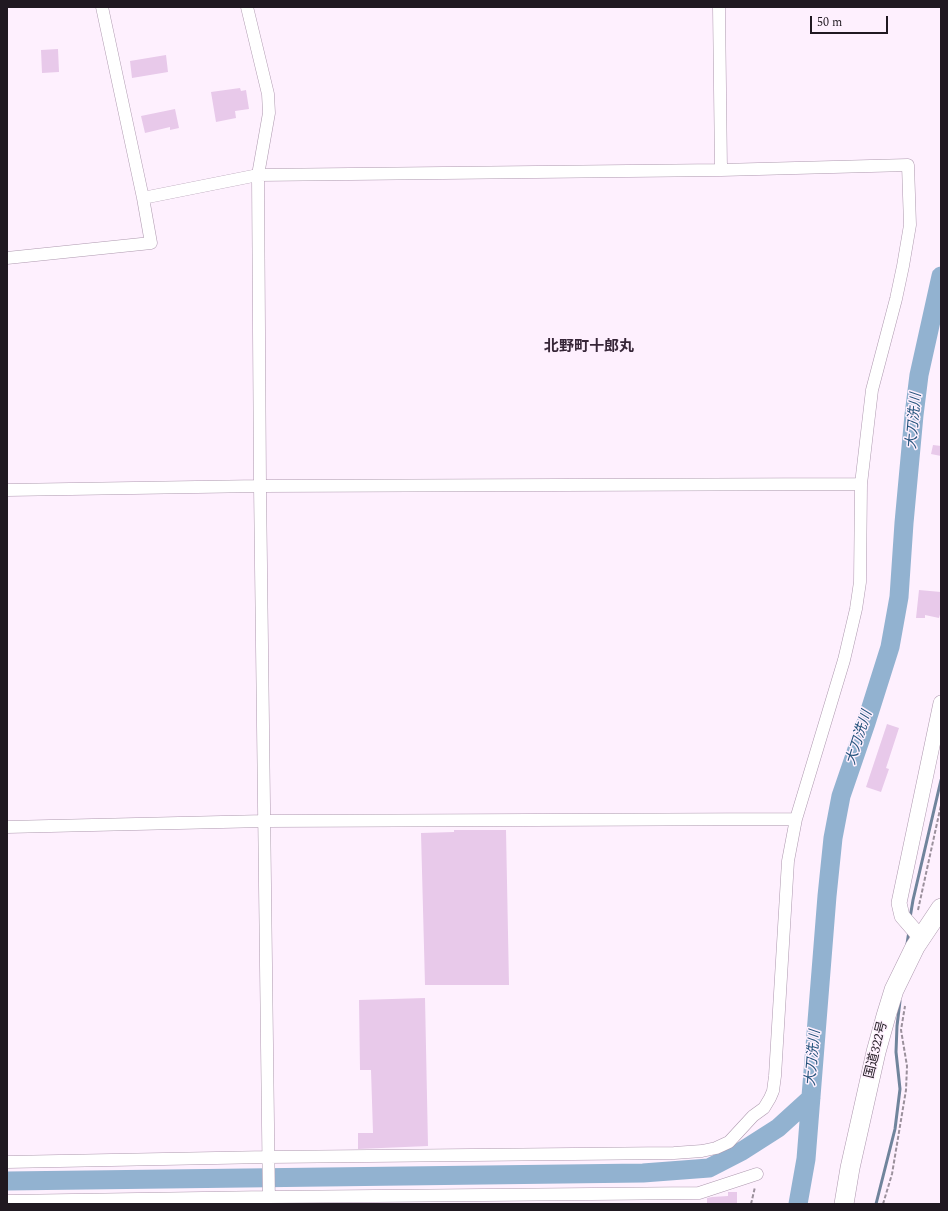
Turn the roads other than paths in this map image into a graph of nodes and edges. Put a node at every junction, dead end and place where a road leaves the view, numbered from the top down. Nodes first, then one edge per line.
1 (102, 7) edge
2 (248, 7) edge
3 (719, 7) edge
4 (721, 170) junction
5 (258, 175) junction
6 (143, 198) junction
7 (7, 258) edge
8 (861, 484) junction
9 (260, 486) junction
10 (7, 490) edge
11 (941, 703) edge
12 (796, 819) junction
13 (264, 821) junction
14 (7, 827) edge
15 (941, 908) edge
16 (921, 938) junction
17 (268, 1160) junction
18 (7, 1162) edge
19 (757, 1174) road end
20 (268, 1197) edge
21 (7, 1201) edge
22 (844, 1204) edge

1 - 6 street
2 - 5 street
3 - 4 street
4 - 5 street
4 - 8 street
5 - 6 street
5 - 9 street
6 - 7 street
8 - 9 street
8 - 12 street
9 - 10 street
9 - 13 street
11 - 16 street
12 - 13 street
12 - 17 street
13 - 14 street
13 - 17 street
15 - 16 highway, 国道322号
16 - 22 highway, 国道322号
17 - 18 street
17 - 20 street
19 - 20 street
20 - 21 street

